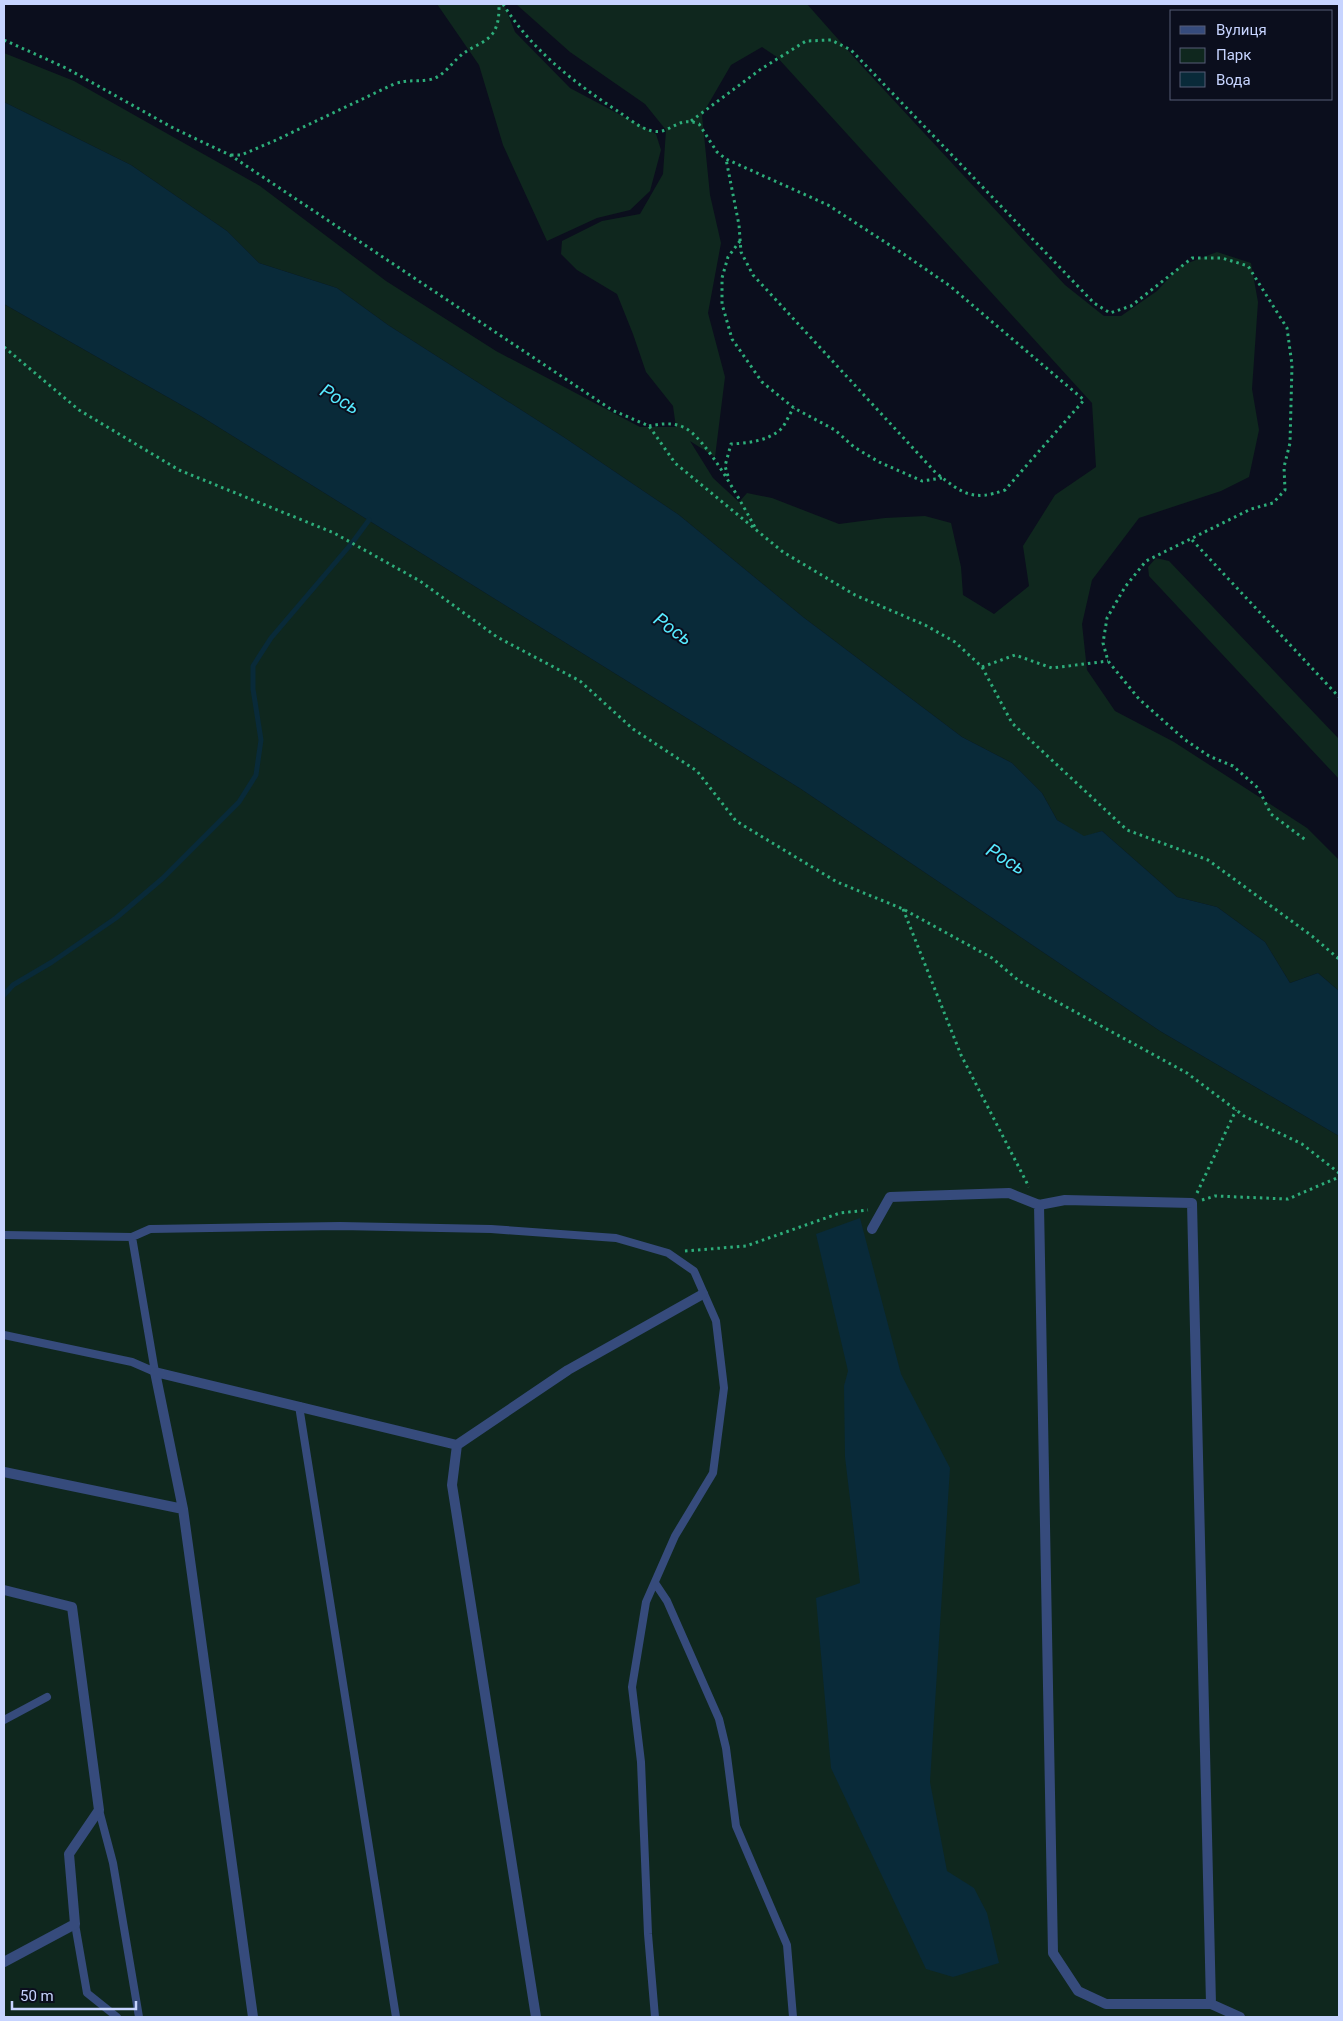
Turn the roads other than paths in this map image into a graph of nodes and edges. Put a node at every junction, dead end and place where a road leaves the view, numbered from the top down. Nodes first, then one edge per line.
1 (1039, 1205) junction
2 (872, 1229) dead end
3 (4, 1236) edge
4 (132, 1237) junction
5 (703, 1294) junction
6 (4, 1336) edge
7 (155, 1372) junction
8 (299, 1406) junction
9 (457, 1445) junction
10 (4, 1472) edge
11 (184, 1509) junction
12 (655, 1583) junction
13 (4, 1590) edge
14 (47, 1697) dead end
15 (4, 1720) edge
16 (99, 1810) junction
17 (74, 1924) junction
18 (4, 1962) edge
19 (1211, 2004) junction
20 (117, 2017) edge
21 (139, 2017) edge
22 (253, 2017) edge
23 (396, 2017) edge
24 (536, 2017) edge
25 (655, 2017) edge
26 (793, 2017) edge
27 (1240, 2017) edge

1 - 2 street
1 - 19 street
1 - 19 street
3 - 4 lane
4 - 5 lane
4 - 7 lane
5 - 9 street
5 - 12 lane
6 - 7 lane
7 - 8 street
7 - 11 street
8 - 9 street
8 - 23 lane
9 - 24 street
10 - 11 street
11 - 22 street
12 - 25 lane
12 - 26 lane
13 - 16 street
14 - 15 lane
16 - 17 street
16 - 21 lane
17 - 18 street
17 - 20 lane
19 - 27 street

